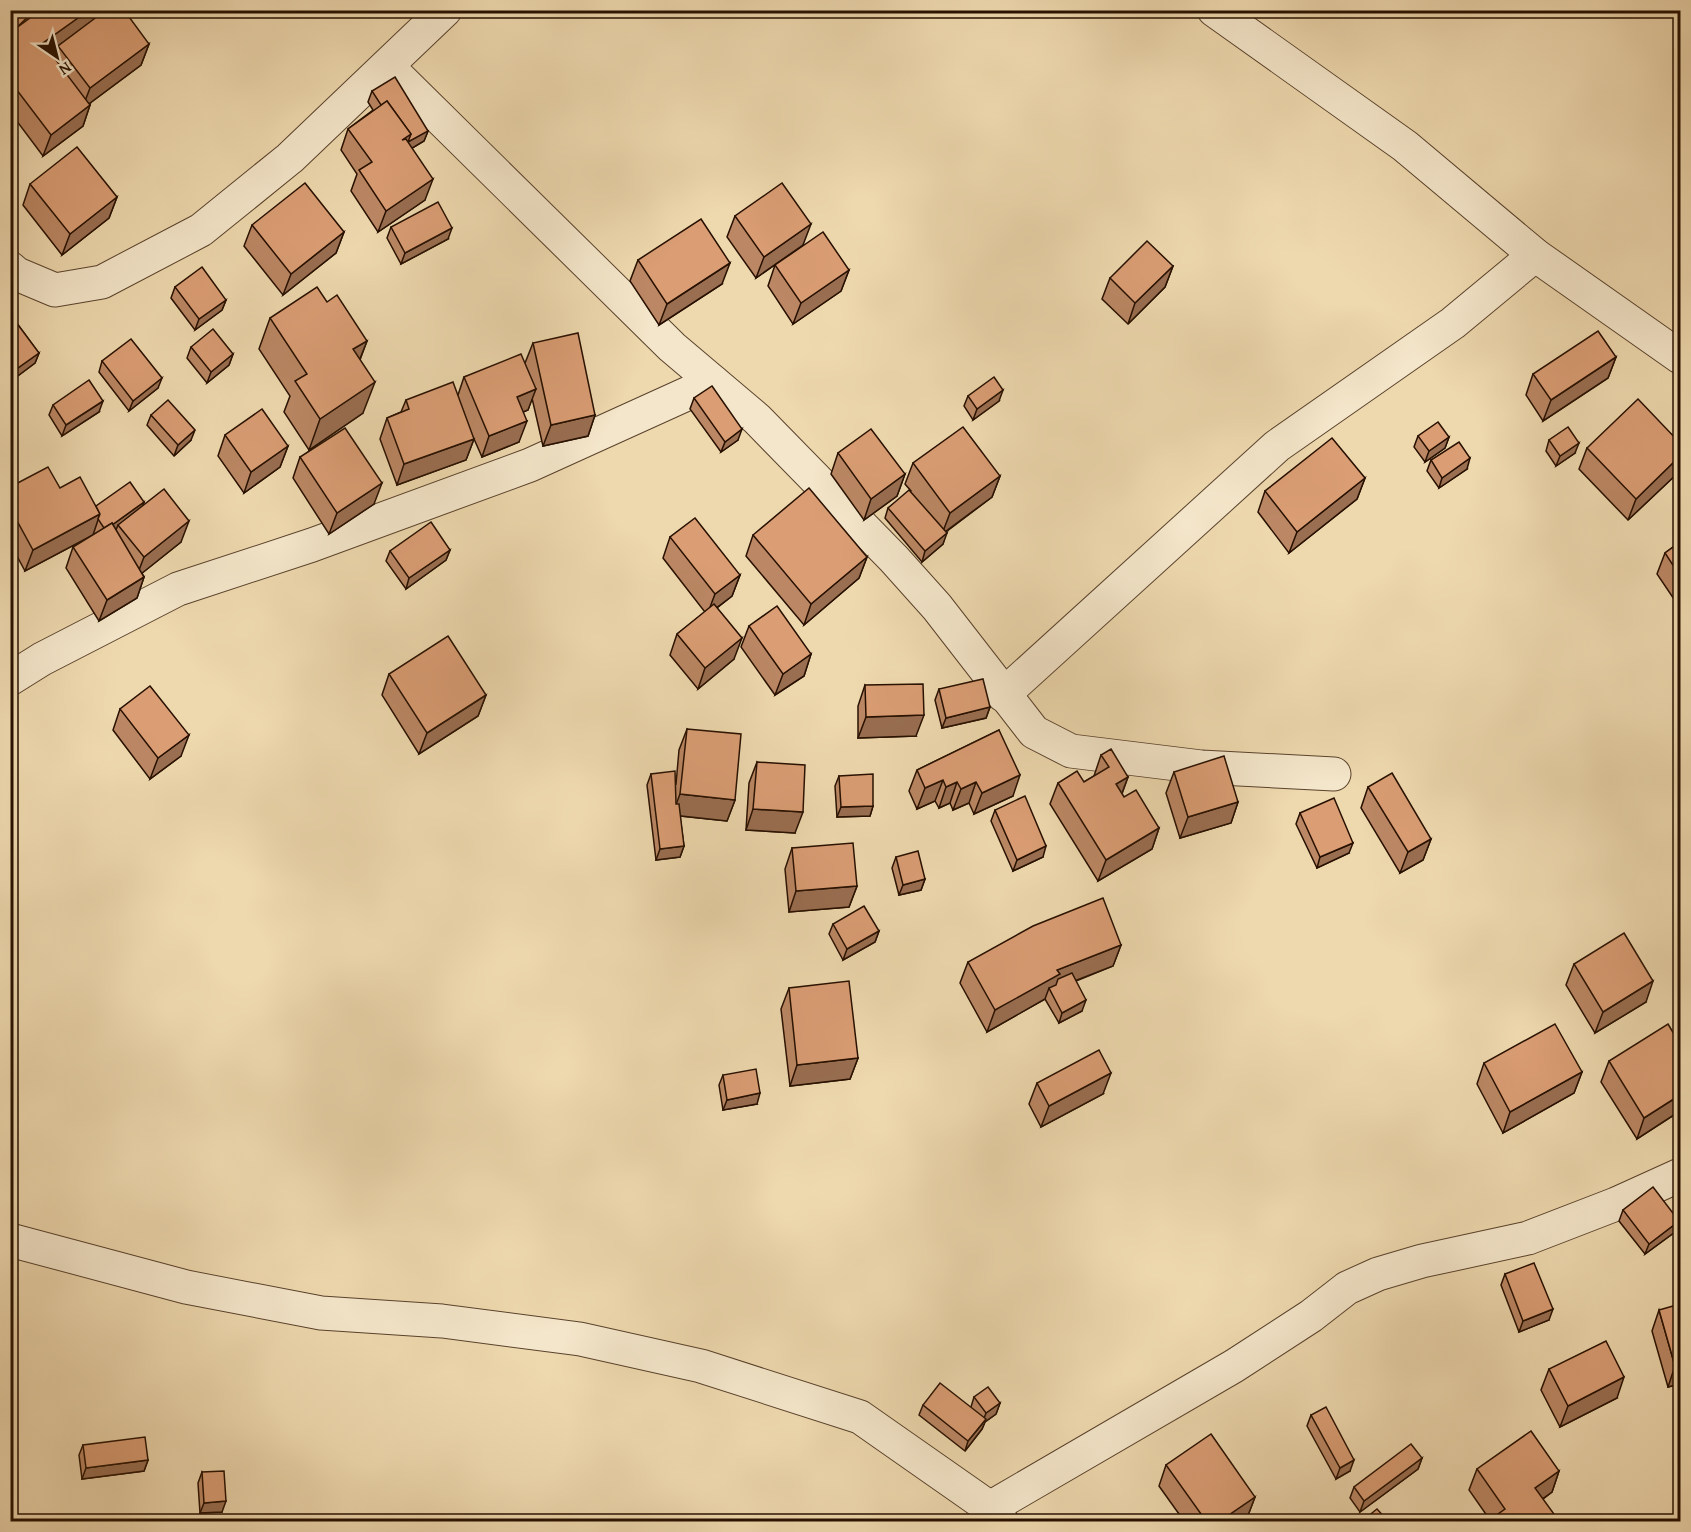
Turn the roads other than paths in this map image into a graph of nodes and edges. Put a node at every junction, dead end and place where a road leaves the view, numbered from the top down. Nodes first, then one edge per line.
1 (445, 10) edge
2 (1214, 10) edge
3 (387, 66) junction
4 (1535, 255) junction
5 (10, 268) edge
6 (1680, 357) edge
7 (713, 382) junction
8 (10, 679) edge
9 (1003, 695) junction
10 (1334, 774) dead end
11 (1680, 1174) edge
12 (10, 1240) edge
13 (996, 1515) edge

1 - 3 street
2 - 4 street
3 - 5 street
3 - 7 street
4 - 6 street
4 - 9 street
7 - 8 street
7 - 9 street
9 - 10 street
11 - 13 street
12 - 13 street

